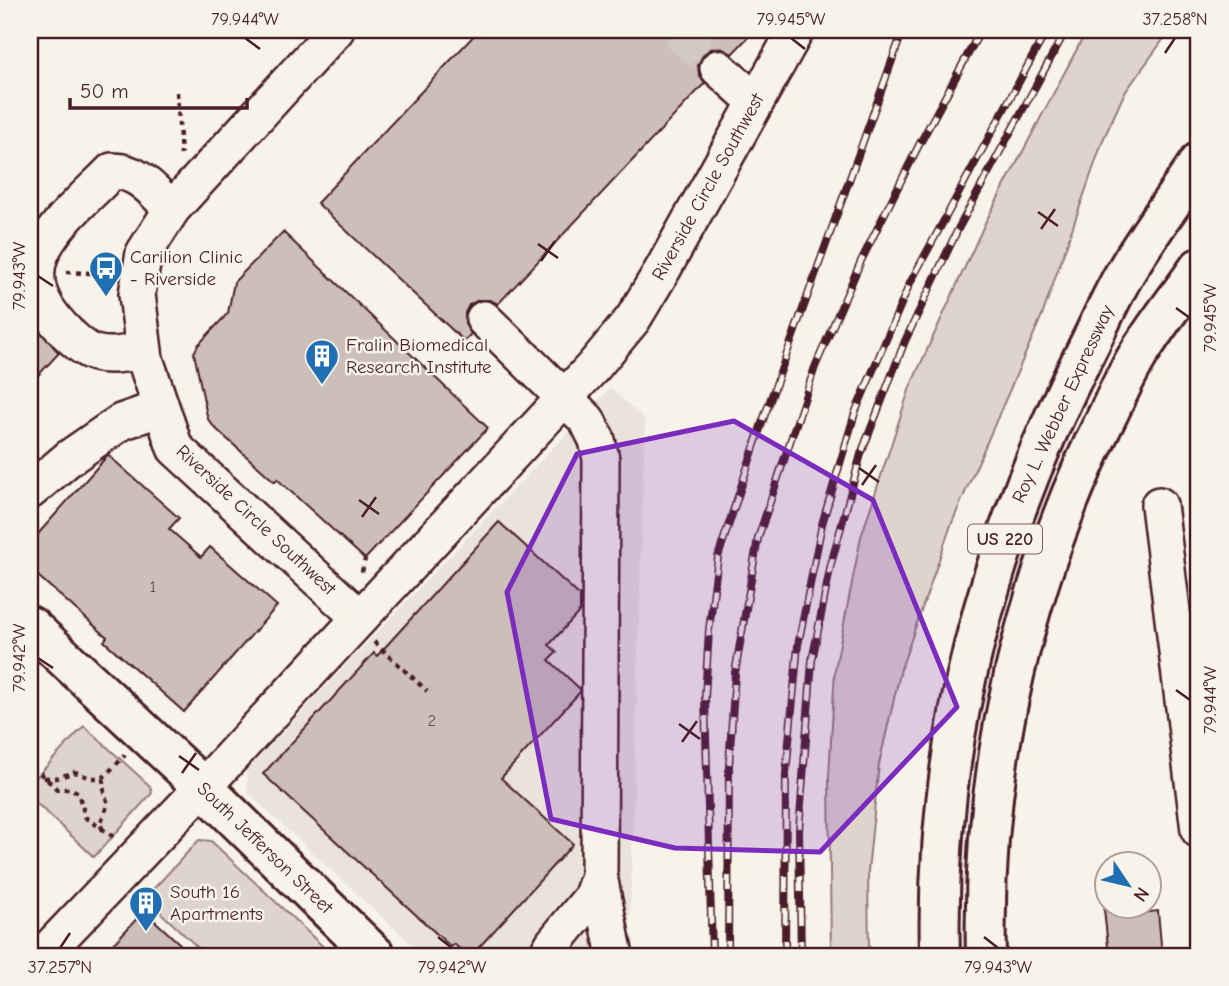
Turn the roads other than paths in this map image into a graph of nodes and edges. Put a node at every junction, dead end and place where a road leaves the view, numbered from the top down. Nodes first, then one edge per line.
1 (336, 30) edge
2 (796, 30) edge
3 (718, 68) tunnel mouth
4 (756, 102) junction
5 (1199, 162) edge
6 (172, 209) junction
7 (1199, 268) edge
8 (484, 319) dead end
9 (144, 350) junction
10 (565, 398) junction
11 (161, 408) junction
12 (30, 491) edge
13 (1159, 505) dead end
14 (30, 626) edge
15 (366, 629) junction
16 (1195, 759) edge
17 (203, 787) junction
18 (1199, 830) edge
19 (599, 876) junction
20 (42, 956) edge
21 (376, 956) edge
22 (546, 956) edge
23 (615, 956) edge
24 (940, 956) edge
25 (986, 956) edge

1 - 6 street, Riverside Circle Southwest
2 - 4 street, Riverside Circle Southwest
3 - 4 street
4 - 10 street, Riverside Circle Southwest
5 - 24 main road, Roy L. Webber Expressway / US 220
6 - 9 street, Riverside Circle Southwest
6 - 9 street
7 - 25 main road, US 220
8 - 10 street
9 - 11 street, Riverside Circle Southwest
10 - 15 street, Riverside Circle Southwest
10 - 19 street
11 - 12 street
11 - 15 street, Riverside Circle Southwest
13 - 16 street
14 - 17 main road, South Jefferson Street
15 - 17 street, Riverside Circle Southwest
16 - 18 street
17 - 20 street, Riverside Circle Southwest
17 - 21 main road, South Jefferson Street
19 - 22 street
19 - 23 street

